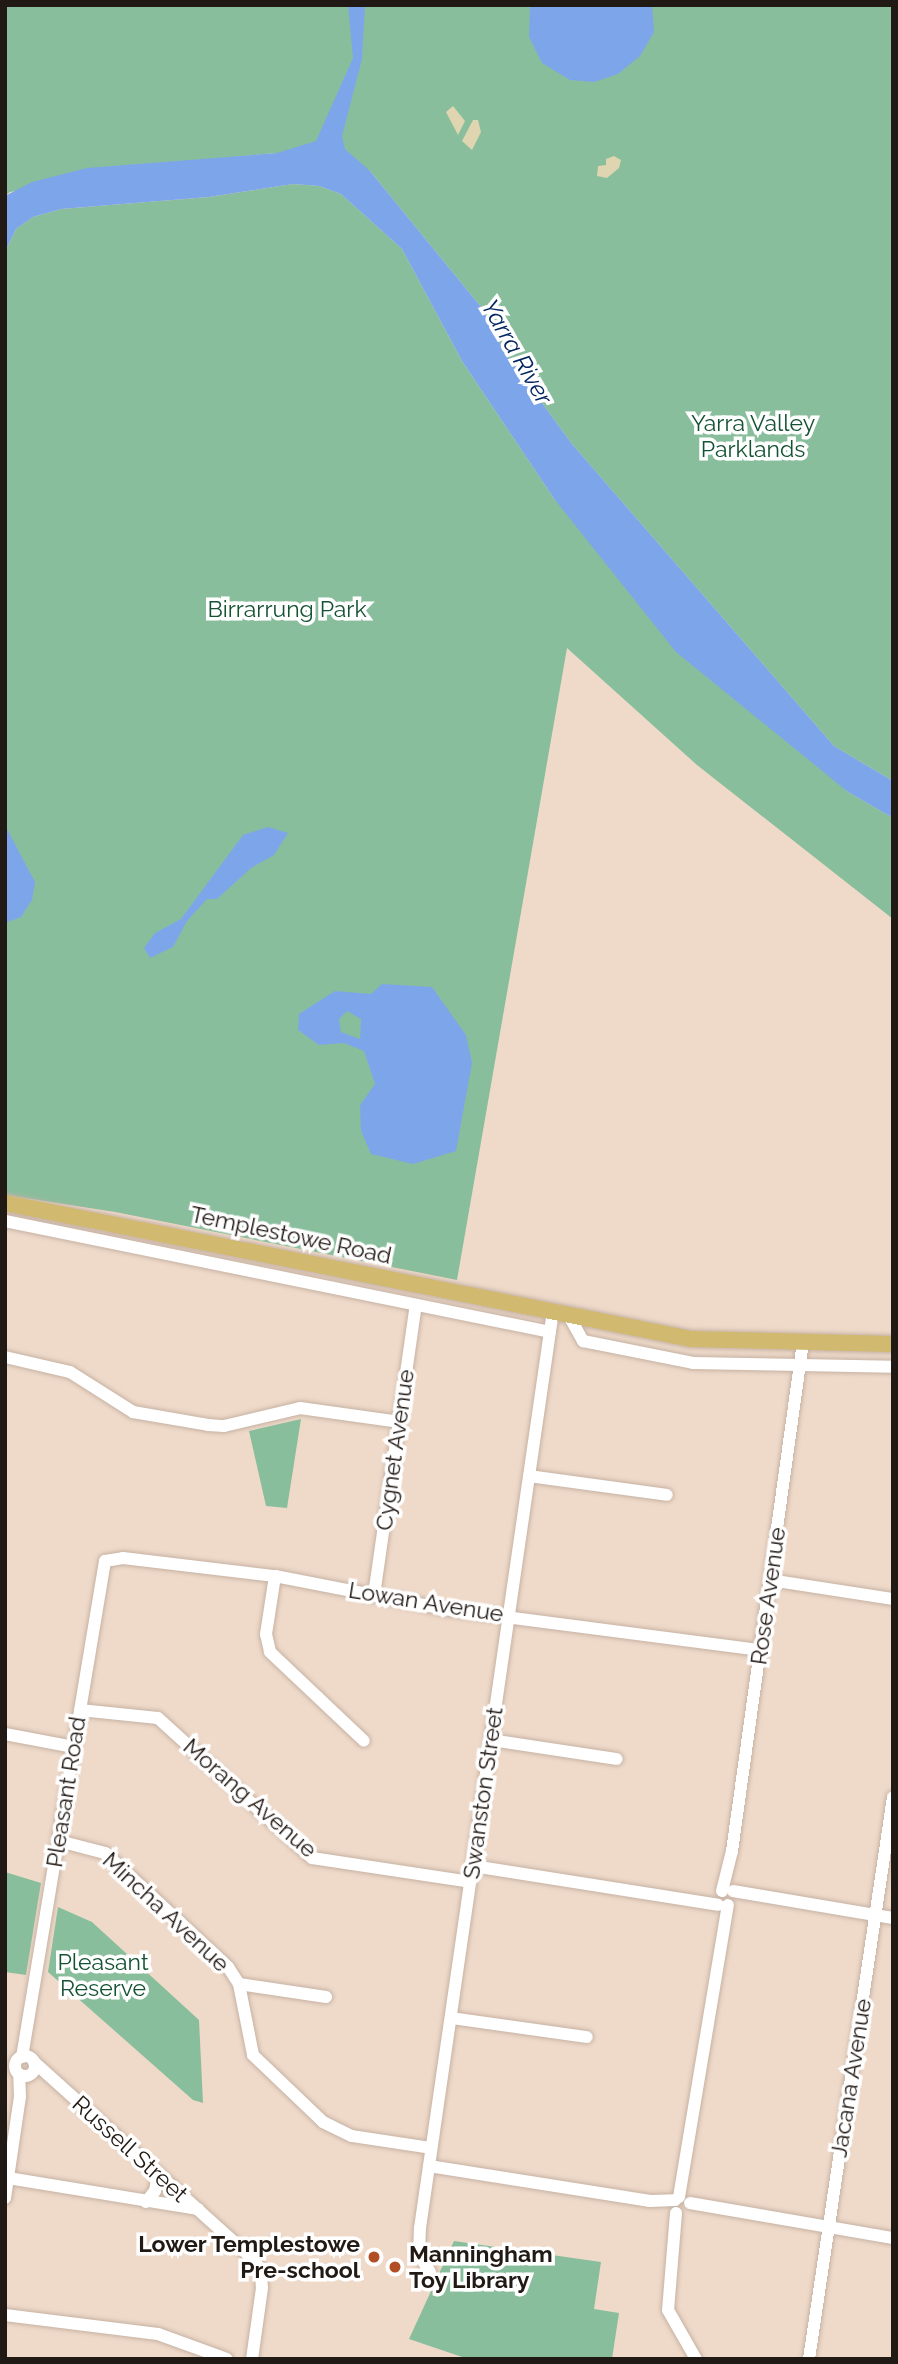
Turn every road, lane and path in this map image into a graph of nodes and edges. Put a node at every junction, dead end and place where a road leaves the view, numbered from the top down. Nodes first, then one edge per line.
1 (5, 1203) edge
2 (5, 1221) edge
3 (416, 1305) junction
4 (560, 1312) junction
5 (550, 1332) junction
6 (803, 1342) junction
7 (893, 1344) edge
8 (5, 1357) edge
9 (802, 1367) junction
10 (893, 1367) edge
11 (400, 1422) junction
12 (529, 1476) junction
13 (667, 1495) dead end
14 (102, 1556) joint
15 (275, 1576) junction
16 (770, 1580) junction
17 (374, 1595) junction
18 (893, 1599) edge
19 (508, 1617) junction
20 (760, 1650) junction
21 (80, 1706) junction
22 (5, 1734) edge
23 (364, 1741) dead end
24 (491, 1741) junction
25 (74, 1744) junction
26 (617, 1759) dead end
27 (893, 1797) edge
28 (59, 1841) junction
29 (473, 1866) junction
30 (470, 1882) junction
31 (725, 1898) junction
32 (875, 1916) junction
33 (893, 1918) edge
34 (239, 1984) junction
35 (327, 1997) dead end
36 (451, 2018) junction
37 (587, 2037) dead end
38 (21, 2065) edge
39 (431, 2148) junction
40 (428, 2169) junction
41 (158, 2174) junction
42 (7, 2187) edge
43 (146, 2202) junction
44 (682, 2206) junction
45 (198, 2209) junction
46 (828, 2228) junction
47 (893, 2238) edge
48 (430, 2272) dead end
49 (5, 2309) edge
50 (5, 2315) edge
51 (29, 2316) junction
52 (227, 2359) edge
53 (252, 2359) edge
54 (696, 2359) edge
55 (809, 2359) edge

1 - 4 main road, Templestowe Road
2 - 3 street, Templestowe Road
3 - 5 street, Templestowe Road
3 - 11 street, Cygnet Avenue
4 - 5 street, Swanston Street
4 - 6 main road, Templestowe Road
4 - 9 street
5 - 12 street, Swanston Street
6 - 7 main road, Templestowe Road
6 - 9 street, Rose Avenue
8 - 11 street
9 - 10 street
9 - 16 street, Rose Avenue
11 - 17 street, Cygnet Avenue
12 - 13 street
12 - 19 street, Swanston Street
14 - 15 street, Lowan Avenue
14 - 21 street, Pleasant Road
15 - 17 street, Lowan Avenue
15 - 23 street
16 - 18 street
16 - 20 street, Rose Avenue
17 - 19 street, Lowan Avenue
19 - 20 street, Lowan Avenue
19 - 24 street, Swanston Street
20 - 31 street, Rose Avenue
21 - 25 street, Pleasant Road
21 - 30 street, Morang Avenue
22 - 25 street
24 - 26 street
24 - 29 street, Swanston Street
25 - 28 street, Pleasant Road
27 - 32 street, Jacana Avenue
28 - 34 street, Mincha Avenue
28 - 38 street, Pleasant Road
29 - 30 street, Swanston Street
29 - 31 street
30 - 36 street, Swanston Street
31 - 32 street
31 - 44 street, Rose Avenue
32 - 33 street
32 - 46 street, Jacana Avenue
34 - 35 street
34 - 39 street, Mincha Avenue
36 - 37 street
36 - 39 street, Swanston Street
38 - 41 street, Russell Street
38 - 42 street, Pleasant Road
39 - 40 street, Swanston Street
40 - 44 street
40 - 48 street, Swanston Street
41 - 43 street
41 - 45 street, Russell Street
42 - 43 street
43 - 45 street
44 - 46 street
44 - 54 street, Rose Avenue
45 - 53 street, Russell Street
46 - 47 street
46 - 55 street, Jacana Avenue
49 - 51 street
50 - 51 street
51 - 52 street

